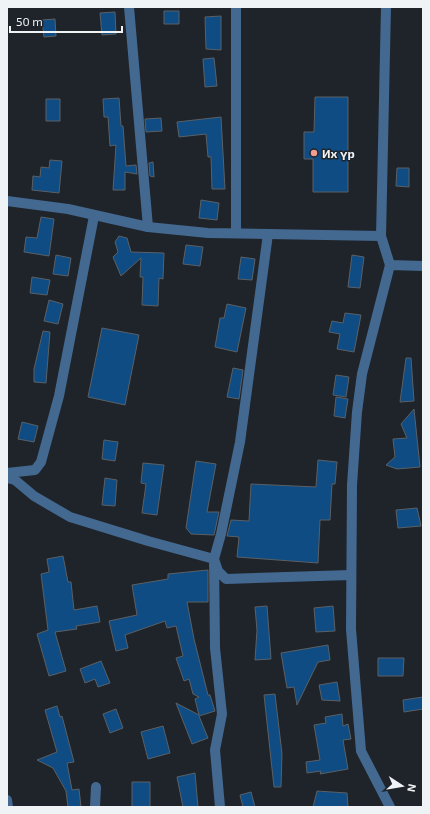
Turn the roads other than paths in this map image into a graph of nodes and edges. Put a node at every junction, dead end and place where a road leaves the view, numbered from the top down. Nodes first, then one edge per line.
1 (128, 7) edge
2 (236, 7) edge
3 (386, 7) edge
4 (7, 201) edge
5 (94, 216) junction
6 (148, 227) junction
7 (236, 232) junction
8 (268, 234) junction
9 (381, 236) junction
10 (390, 265) junction
11 (423, 266) edge
12 (7, 473) edge
13 (7, 478) edge
14 (214, 558) junction
15 (351, 575) junction
16 (96, 787) dead end
17 (7, 800) edge
18 (8, 807) edge
19 (95, 807) edge
20 (220, 807) edge
21 (390, 807) edge

1 - 6 street
2 - 7 street
3 - 9 street
4 - 5 street
5 - 6 street
5 - 12 street
6 - 7 street
7 - 8 street
8 - 9 street
8 - 14 street
9 - 10 street
10 - 11 street
10 - 15 street
13 - 14 street
14 - 15 street
14 - 20 street
15 - 21 street
16 - 19 street
17 - 18 street

